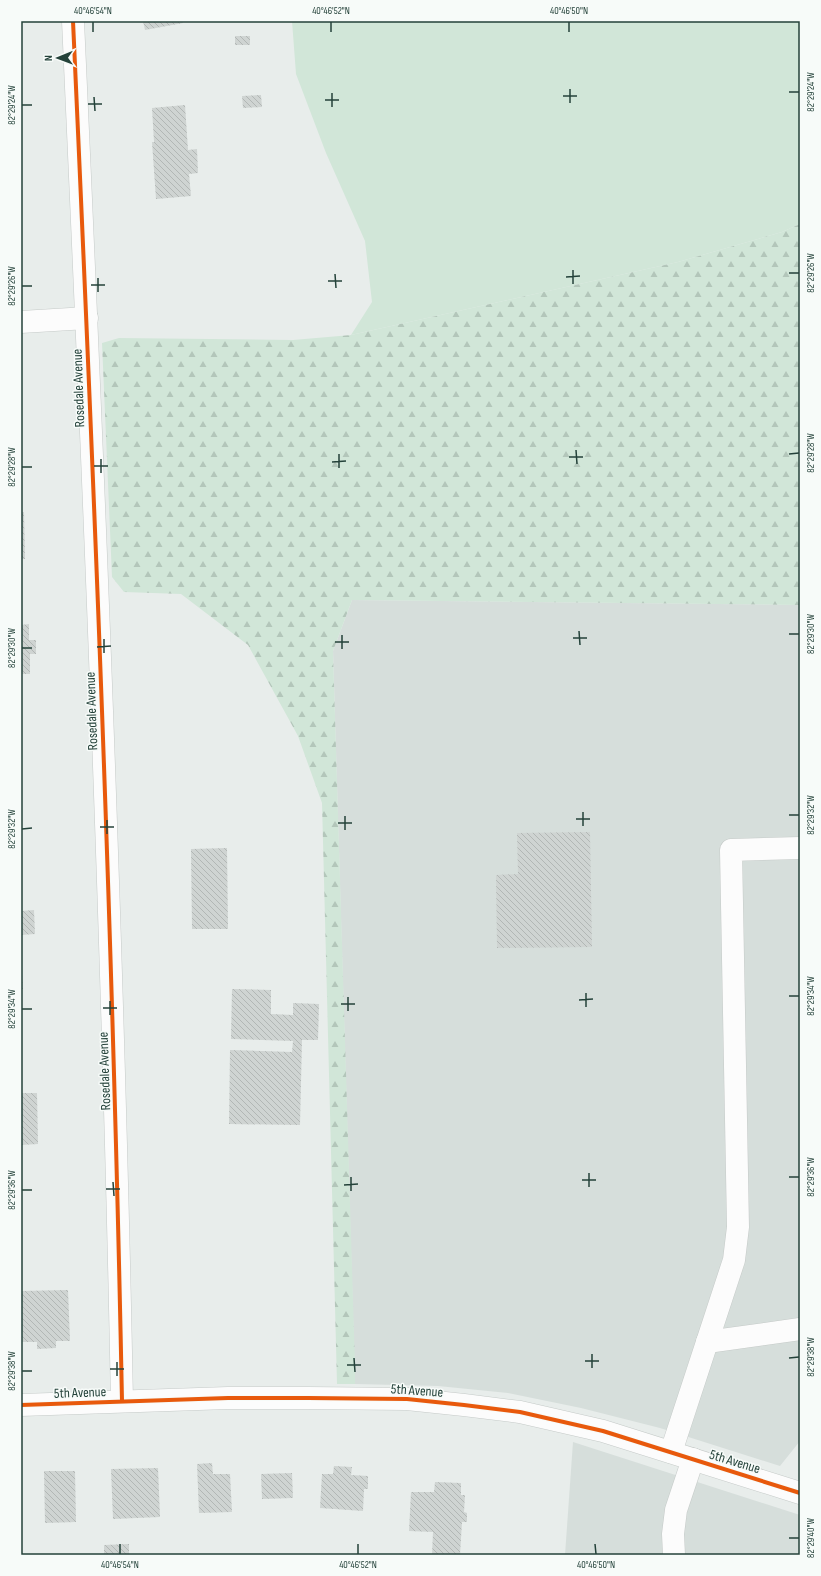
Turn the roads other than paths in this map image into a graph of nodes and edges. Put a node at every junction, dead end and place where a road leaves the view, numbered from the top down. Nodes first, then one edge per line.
1 (73, 21) edge
2 (87, 318) junction
3 (21, 322) edge
4 (800, 848) edge
5 (800, 1329) edge
6 (707, 1342) junction
7 (122, 1401) junction
8 (21, 1404) edge
9 (671, 1452) junction
10 (693, 1459) junction
11 (800, 1493) edge
12 (674, 1555) edge

1 - 2 street, Rosedale Avenue
2 - 3 street
2 - 7 street, Rosedale Avenue
4 - 6 street
5 - 6 street
6 - 9 street
7 - 8 street, 5th Avenue
7 - 9 street, 5th Avenue
9 - 10 street, 5th Avenue
10 - 11 street, 5th Avenue
10 - 12 street

